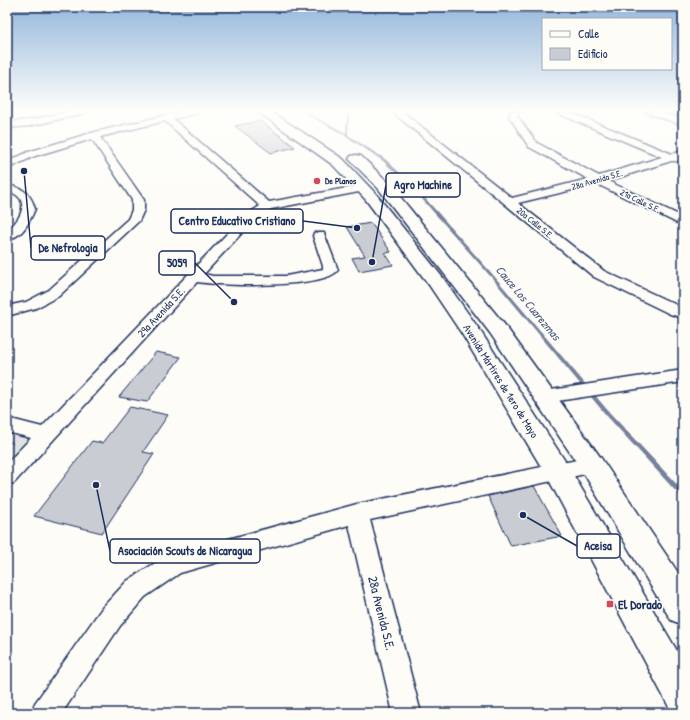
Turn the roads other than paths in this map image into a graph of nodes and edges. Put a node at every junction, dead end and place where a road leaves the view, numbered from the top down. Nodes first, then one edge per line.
1 (64, 145) edge
2 (100, 145) edge
3 (197, 145) edge
4 (312, 145) edge
5 (331, 145) edge
6 (439, 145) edge
7 (533, 145) edge
8 (647, 145) edge
9 (677, 156) edge
10 (7, 158) edge
11 (19, 159) junction
12 (683, 162) edge
13 (7, 166) edge
14 (598, 180) junction
15 (7, 188) edge
16 (364, 188) junction
17 (509, 202) junction
18 (267, 206) junction
19 (683, 222) edge
20 (7, 236) edge
21 (319, 236) dead end
22 (194, 277) junction
23 (8, 311) edge
24 (683, 314) edge
25 (497, 329) junction
26 (472, 334) junction
27 (683, 376) edge
28 (554, 396) junction
29 (7, 425) edge
30 (45, 435) junction
31 (592, 465) junction
32 (558, 472) junction
33 (7, 477) edge
34 (357, 513) junction
35 (683, 609) edge
36 (682, 692) edge
37 (45, 713) edge
38 (407, 713) edge

1 - 11 street
2 - 23 street
3 - 18 street
4 - 16 main road, Avenida Mártires de 1ero de Mayo
5 - 25 main road, Avenida Mártires de 1ero de Mayo
6 - 17 street, 20a Calle S.E.
7 - 14 street, 21a Calle S.E.
8 - 9 street
9 - 12 street
9 - 14 street, 28a Avenida S.E.
10 - 11 street
11 - 13 street
14 - 17 street, 28a Avenida S.E.
14 - 19 street, 21a Calle S.E.
15 - 20 street
16 - 18 street, 29a Avenida S.E.
16 - 26 main road, Avenida Mártires de 1ero de Mayo
17 - 24 street, 20a Calle S.E.
18 - 22 street, 29a Avenida S.E.
21 - 22 street
22 - 30 street, 29a Avenida S.E.
25 - 26 main road
25 - 28 main road, Avenida Mártires de 1ero de Mayo
26 - 32 main road, Avenida Mártires de 1ero de Mayo
27 - 28 street
28 - 31 main road, Avenida Mártires de 1ero de Mayo
29 - 30 street
30 - 33 street, 29a Avenida S.E.
31 - 32 street
31 - 35 main road, Avenida Mártires de 1ero de Mayo
32 - 34 street
32 - 36 main road, Avenida Mártires de 1ero de Mayo
34 - 37 street
34 - 38 street, 28a Avenida S.E.

